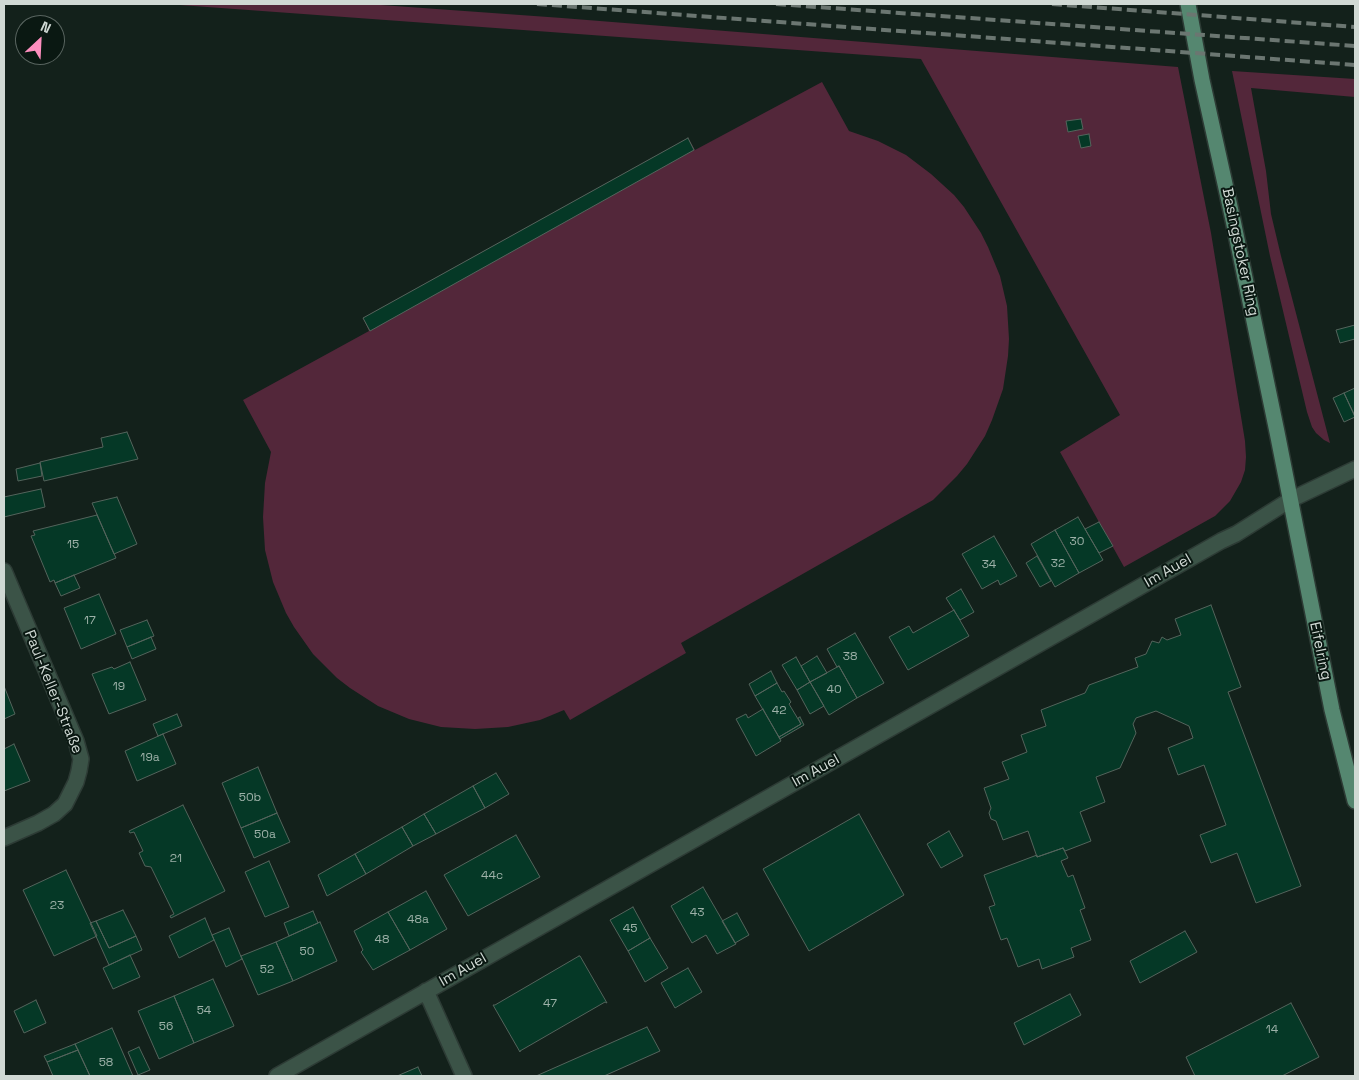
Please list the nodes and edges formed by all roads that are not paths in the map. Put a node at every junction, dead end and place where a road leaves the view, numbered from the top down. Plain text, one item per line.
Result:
1 (1188, 4) edge
2 (1355, 468) edge
3 (1290, 500) junction
4 (4, 571) edge
5 (1355, 801) edge
6 (4, 838) edge
7 (426, 991) junction
8 (277, 1076) edge
9 (464, 1076) edge

1 - 3 main road, Basingstoker Ring
2 - 3 street, Im Auel
3 - 5 main road, Eifelring
3 - 7 street, Im Auel
4 - 6 street, Paul-Keller-Straße
7 - 8 street, Im Auel
7 - 9 street

